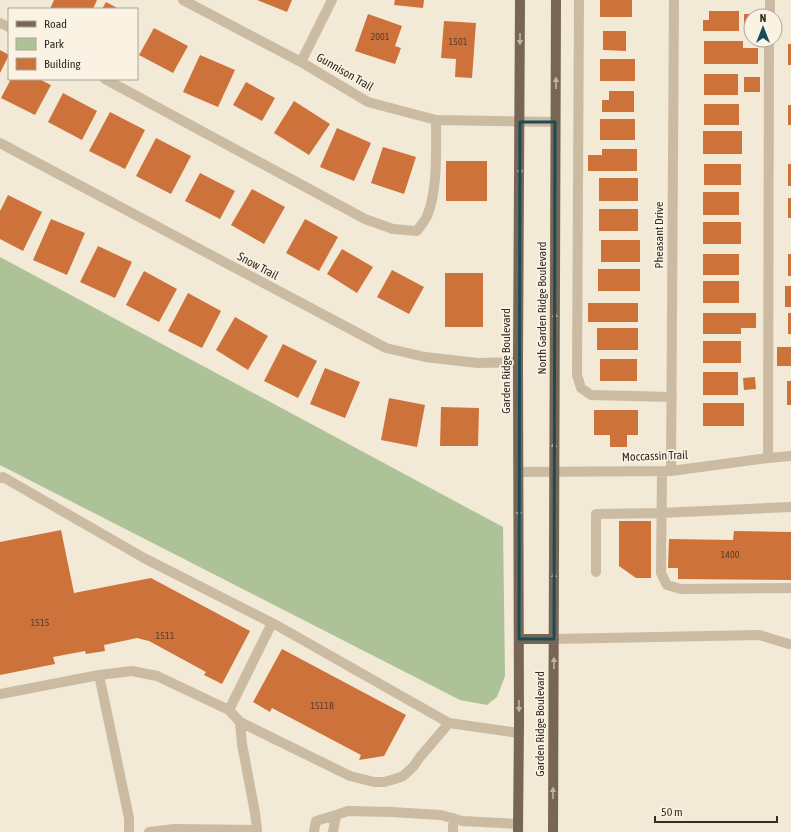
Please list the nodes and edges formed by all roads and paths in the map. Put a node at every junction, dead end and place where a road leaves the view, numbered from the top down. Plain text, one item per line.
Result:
1 (183, 0) edge
2 (332, 0) edge
3 (520, 0) edge
4 (556, 0) edge
5 (579, 0) edge
6 (674, 0) edge
7 (770, 48) edge
8 (301, 62) junction
9 (107, 80) edge
10 (436, 120) junction
11 (520, 122) junction
12 (556, 122) junction
13 (0, 142) edge
14 (518, 362) junction
15 (672, 397) junction
16 (791, 456) edge
17 (768, 458) junction
18 (554, 471) junction
19 (666, 471) junction
20 (519, 472) junction
21 (0, 478) edge
22 (791, 506) edge
23 (661, 513) junction
24 (596, 572) dead end
25 (791, 588) edge
26 (554, 617) joint
27 (272, 623) junction
28 (519, 638) junction
29 (554, 639) junction
30 (789, 644) dead end
31 (99, 675) junction
32 (0, 694) edge
33 (229, 710) junction
34 (240, 722) junction
35 (449, 723) junction
36 (519, 733) junction
37 (336, 815) junction
38 (453, 818) junction
39 (518, 828) edge
40 (129, 832) edge
41 (149, 832) edge
42 (314, 832) edge
43 (333, 832) edge
44 (453, 832) edge
45 (553, 832) edge

1 - 8 street, Gunnison Trail
2 - 8 street
3 -> 11 main road, Garden Ridge Boulevard
12 -> 4 main road, North Garden Ridge Boulevard
5 - 15 street
6 - 15 street, Pheasant Drive
7 - 17 street
8 - 10 street, Gunnison Trail
9 - 10 street
10 - 11 street, Gunnison Trail
11 - 12 street, Gunnison Trail
11 -> 14 main road, Garden Ridge Boulevard
18 -> 12 main road, North Garden Ridge Boulevard
13 - 14 street, Snow Trail
14 - 20 main road, Garden Ridge Boulevard
15 - 19 street, Pheasant Drive
16 - 17 street, Moccassin Trail
17 - 19 street, Moccassin Trail
18 - 19 street, Moccassin Trail
18 - 20 street, Moccassin Trail
26 -> 18 main road, North Garden Ridge Boulevard
19 - 23 street, Pheasant Drive
20 -> 28 main road, Garden Ridge Boulevard
21 - 27 street
22 - 23 street
23 - 24 street
23 - 25 street, Pheasant Drive
26 - 29 main road, Garden Ridge Boulevard
27 - 33 street
27 - 35 street
28 - 29 main road
28 -> 36 main road, Garden Ridge Boulevard
29 - 30 street
45 -> 29 main road, Garden Ridge Boulevard
31 - 32 street
31 - 33 street
31 - 40 street
33 - 34 street
34 - 35 street
34 - 41 street
35 - 36 street
36 - 39 main road
37 - 38 street
37 - 42 street
37 - 43 street
38 - 39 street
38 - 44 street

